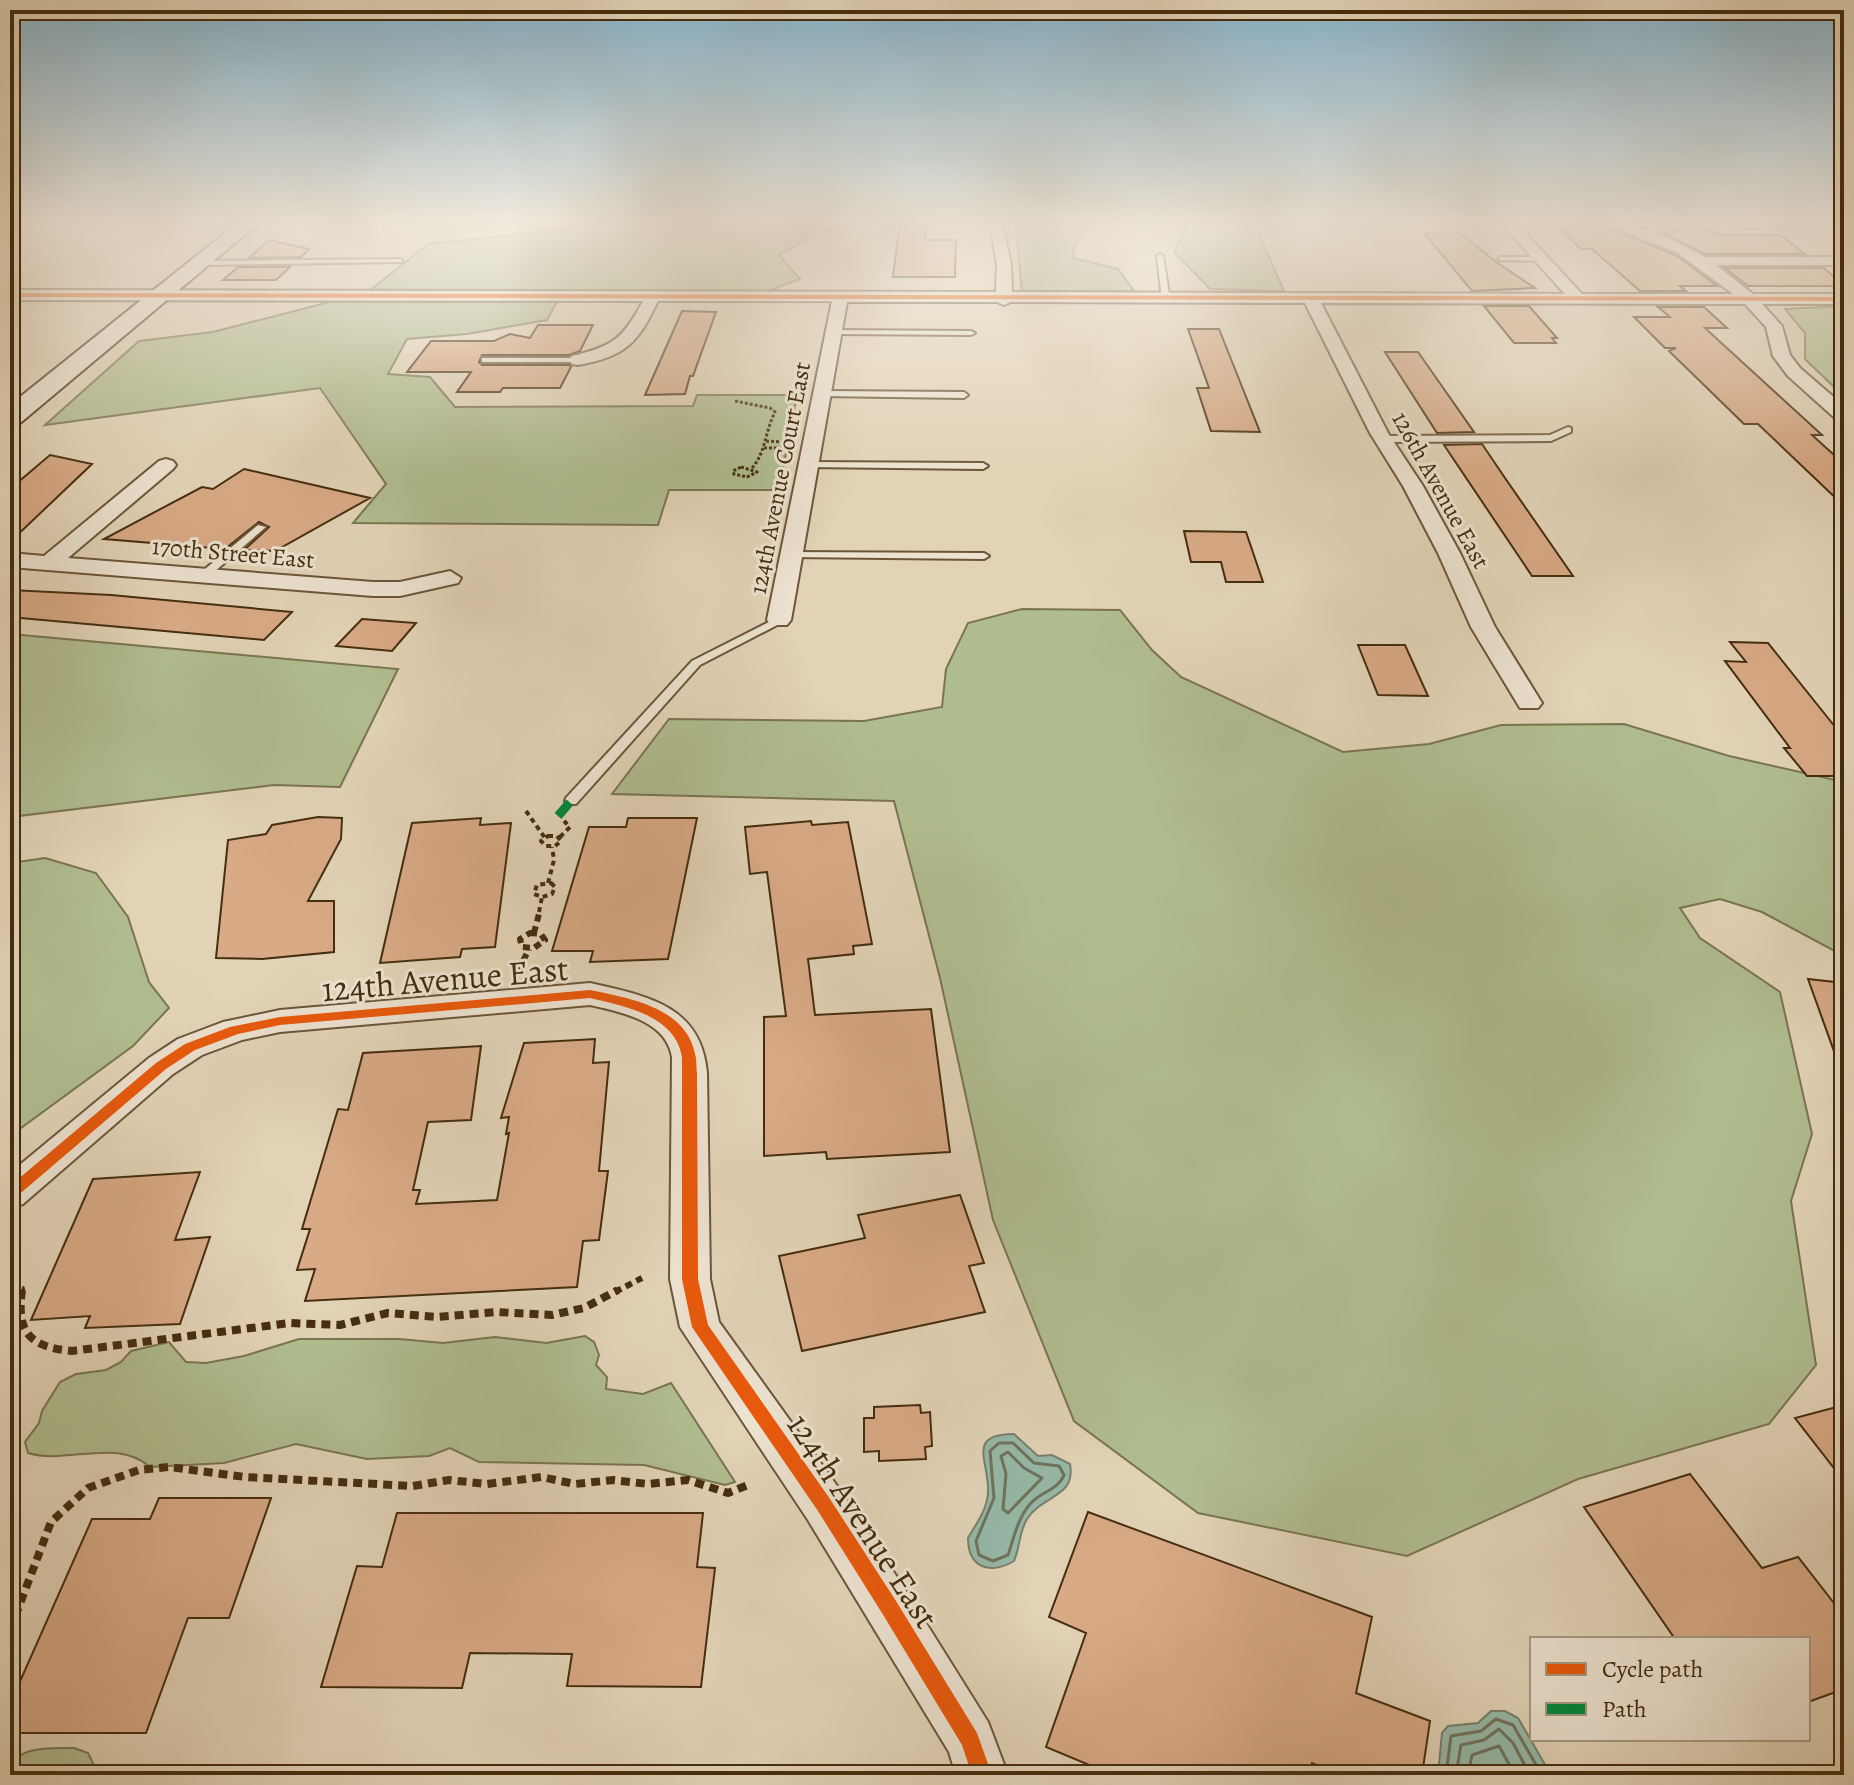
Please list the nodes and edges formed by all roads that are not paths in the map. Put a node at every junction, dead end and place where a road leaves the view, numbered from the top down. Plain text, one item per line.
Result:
1 (150, 304) edge
2 (649, 304) edge
3 (839, 304) edge
4 (1314, 304) edge
5 (1754, 304) edge
6 (834, 332) junction
7 (971, 333) dead end
8 (485, 360) dead end
9 (578, 360) joint
10 (822, 394) junction
11 (964, 395) dead end
12 (1844, 416) edge
13 (10, 418) edge
14 (1568, 430) dead end
15 (1383, 439) junction
16 (166, 465) dead end
17 (808, 465) junction
18 (983, 466) dead end
19 (261, 527) dead end
20 (791, 555) junction
21 (984, 556) dead end
22 (10, 560) edge
23 (49, 563) junction
24 (203, 576) junction
25 (450, 578) dead end
26 (779, 620) joint
27 (1529, 703) dead end
28 (571, 801) dead end
29 (10, 1194) edge
30 (982, 1775) edge

1 - 13 main road
2 - 9 street
3 - 6 street, 124th Avenue Court East
4 - 15 street, 126th Avenue East
5 - 12 street
6 - 7 lane
6 - 10 street, 124th Avenue Court East
8 - 9 lane
10 - 11 lane
10 - 17 street, 124th Avenue Court East
14 - 15 lane
15 - 27 street, 126th Avenue East
16 - 23 street
17 - 18 lane
17 - 20 street, 124th Avenue Court East
19 - 24 lane
20 - 21 lane
20 - 26 street, 124th Avenue Court East
22 - 23 street, 170th Street East
23 - 24 street, 170th Street East
24 - 25 street, 170th Street East
26 - 28 lane
29 - 30 street, 124th Avenue East

